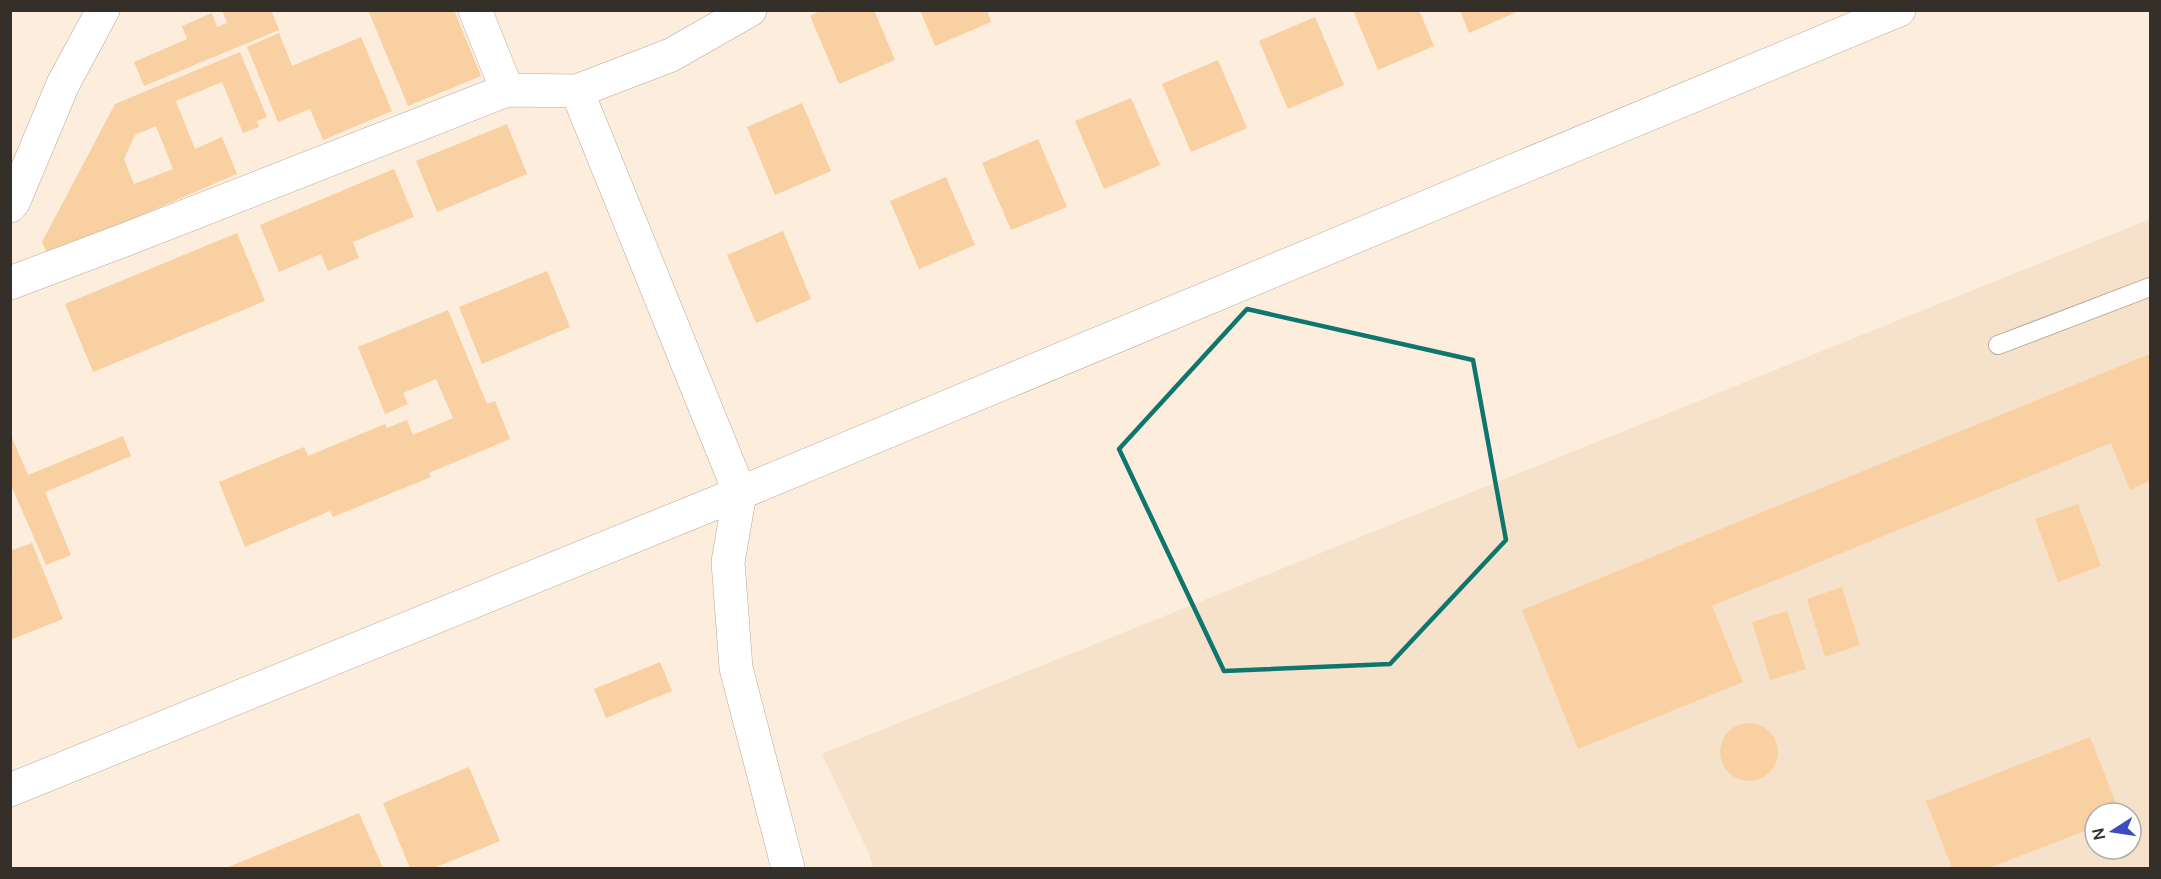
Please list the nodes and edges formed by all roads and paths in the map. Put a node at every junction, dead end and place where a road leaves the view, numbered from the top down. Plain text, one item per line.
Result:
1 (103, 10) edge
2 (474, 10) edge
3 (750, 10) edge
4 (1899, 10) edge
5 (507, 90) junction
6 (577, 90) junction
7 (10, 206) edge
8 (10, 283) edge
9 (2151, 287) edge
10 (1998, 345) dead end
11 (740, 493) junction
12 (10, 790) edge
13 (788, 868) edge

1 - 7 street
2 - 5 street
3 - 6 street
4 - 11 street
5 - 6 street
5 - 8 street
6 - 11 street
9 - 10 lane
11 - 12 street
11 - 13 street

